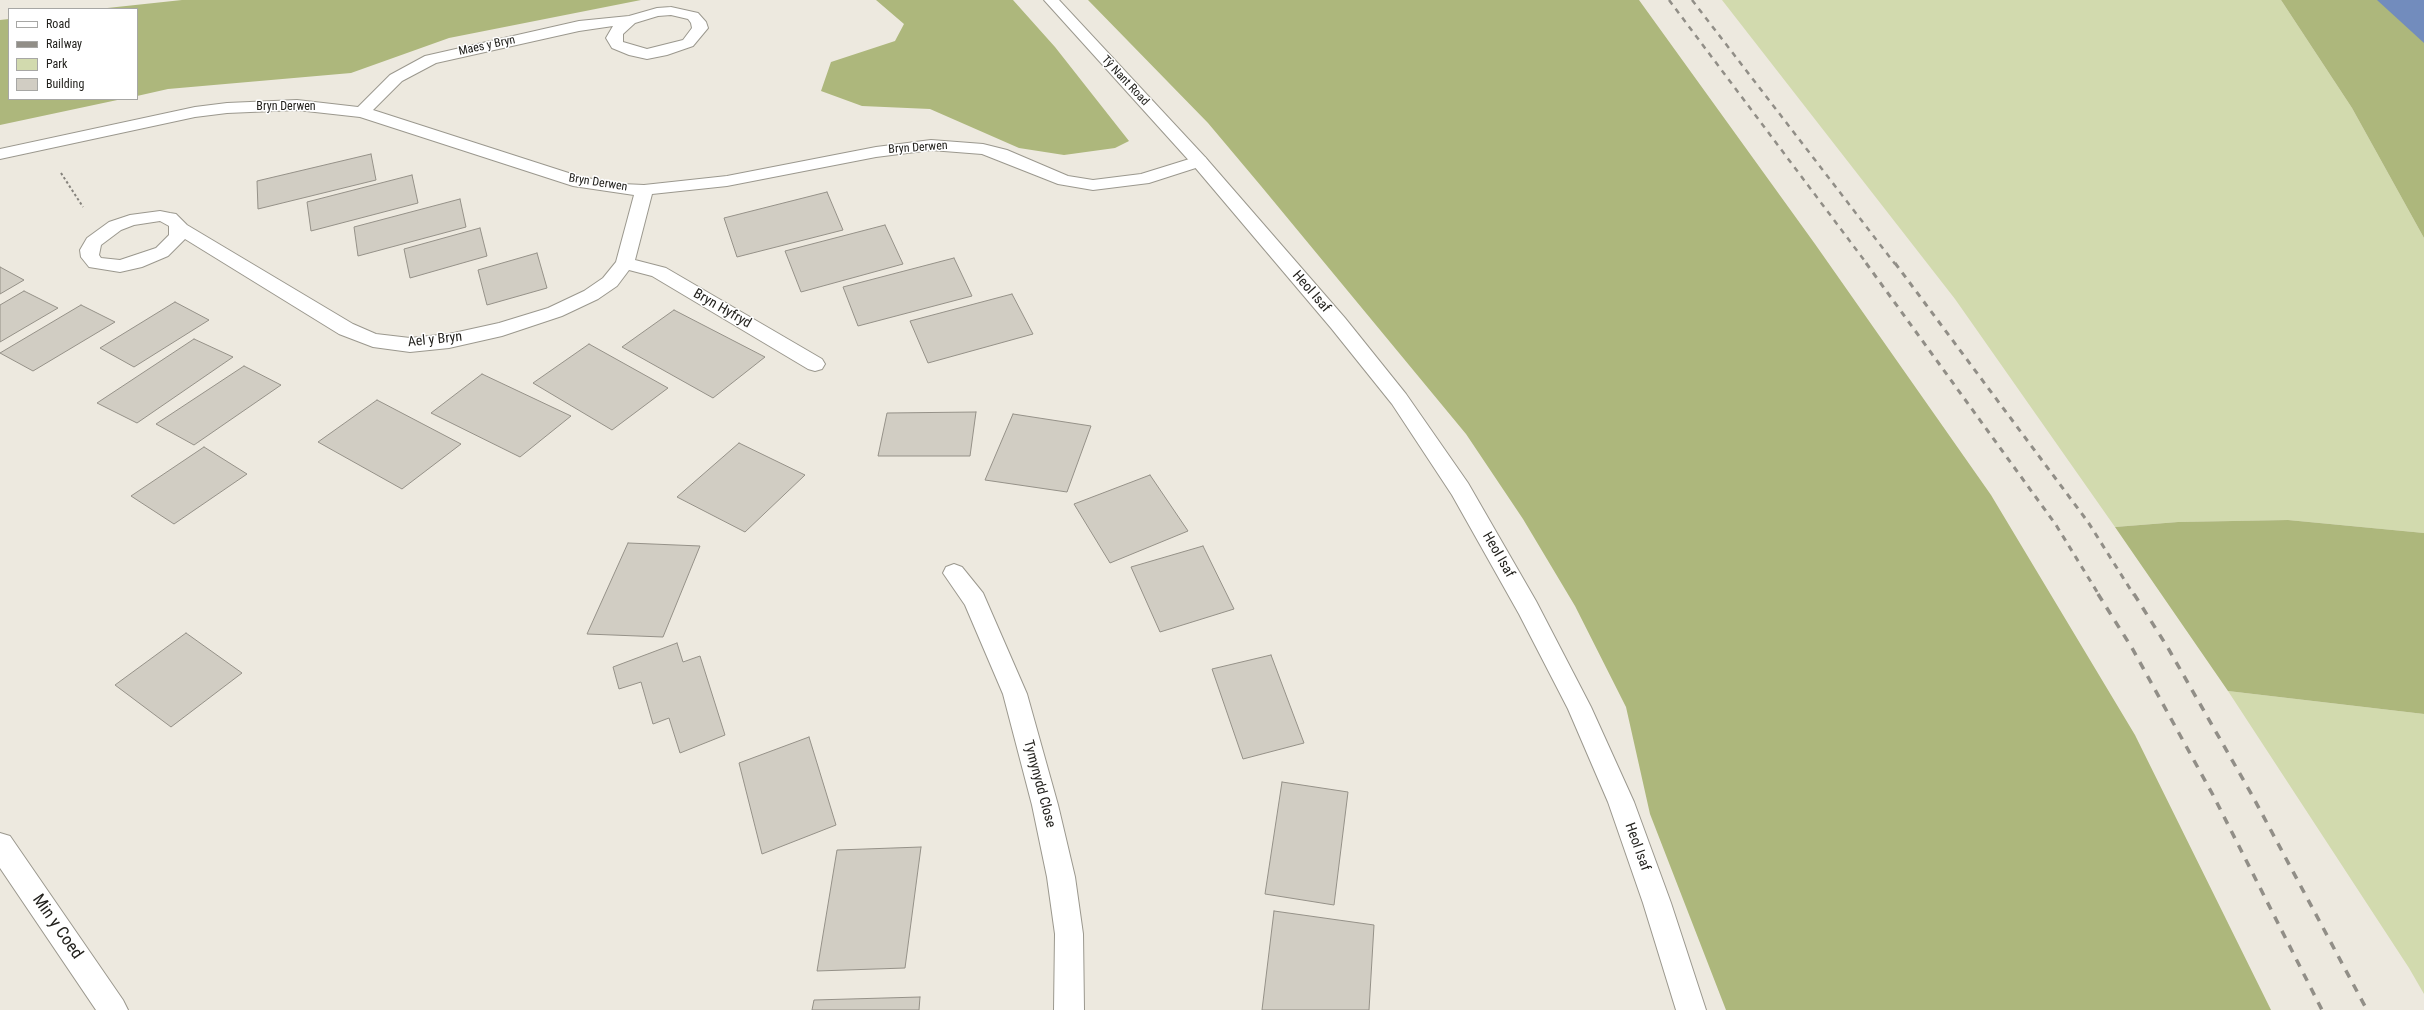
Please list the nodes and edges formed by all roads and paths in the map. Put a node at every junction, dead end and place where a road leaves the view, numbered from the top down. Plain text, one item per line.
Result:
1 (1051, 0) edge
2 (630, 20) junction
3 (362, 112) junction
4 (42, 145) junction
5 (0, 154) edge
6 (1199, 162) junction
7 (644, 190) junction
8 (180, 228) junction
9 (101, 234) junction
10 (625, 263) junction
11 (816, 364) dead end
12 (954, 573) dead end
13 (0, 845) edge
14 (113, 1010) edge
15 (1069, 1010) edge
16 (1691, 1010) edge

1 - 6 street, Tŷ Nant Road
2 - 2 street, Maes y Bryn
2 - 3 street, Maes y Bryn
3 - 4 street, Bryn Derwen
3 - 7 street, Bryn Derwen
4 - 5 street, Bryn Derwen
4 - 9 path
6 - 7 street, Bryn Derwen
6 - 16 street, Heol Isaf
7 - 10 street, Ael y Bryn
8 - 9 street, Ael y Bryn
8 - 9 street, Ael y Bryn
8 - 10 street, Ael y Bryn
10 - 11 street, Bryn Hyfryd
12 - 15 street, Tymynydd Close
13 - 14 street, Min y Coed

